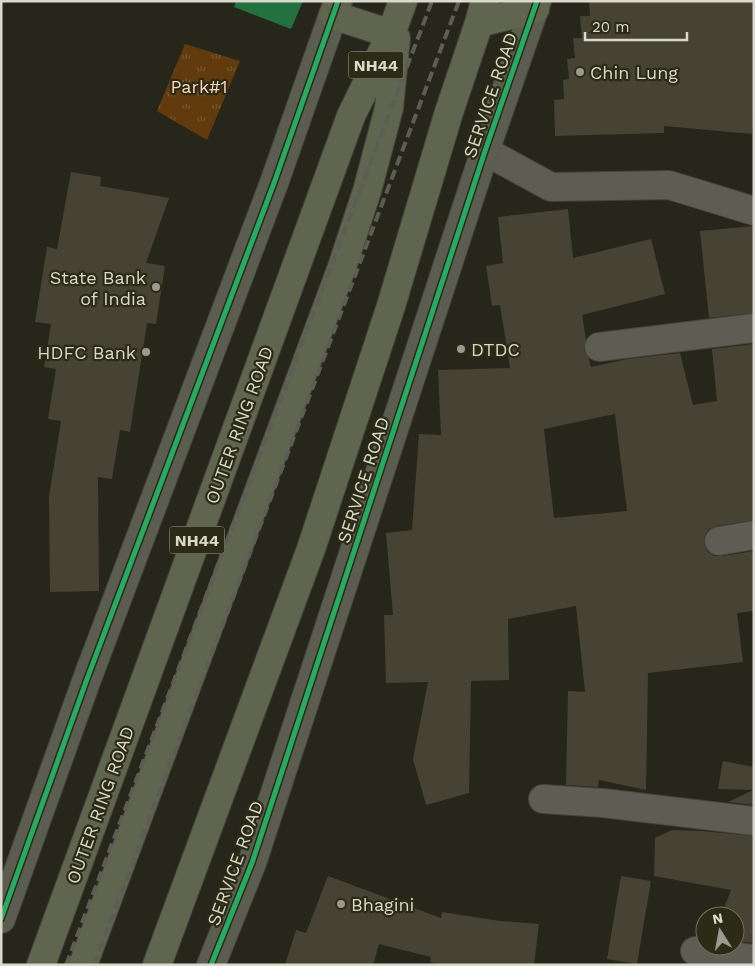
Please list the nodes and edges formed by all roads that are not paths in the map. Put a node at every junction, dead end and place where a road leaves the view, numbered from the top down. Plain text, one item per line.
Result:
1 (536, 5) edge
2 (336, 8) edge
3 (482, 12) edge
4 (398, 16) edge
5 (485, 151) junction
6 (754, 211) edge
7 (754, 328) edge
8 (599, 347) dead end
9 (754, 535) edge
10 (719, 541) dead end
11 (543, 799) dead end
12 (754, 821) edge
13 (1, 919) edge
14 (734, 956) edge
15 (754, 959) edge
16 (41, 965) edge
17 (83, 965) edge
18 (157, 965) edge
19 (211, 965) edge

1 - 3 highway
1 - 5 street, SERVICE ROAD
2 - 4 highway
2 - 13 street
3 - 18 highway
4 - 16 highway, OUTER RING ROAD / NH44
4 - 17 highway
5 - 6 street
5 - 19 street, SERVICE ROAD
7 - 8 street
9 - 10 street
11 - 12 street
14 - 15 street

